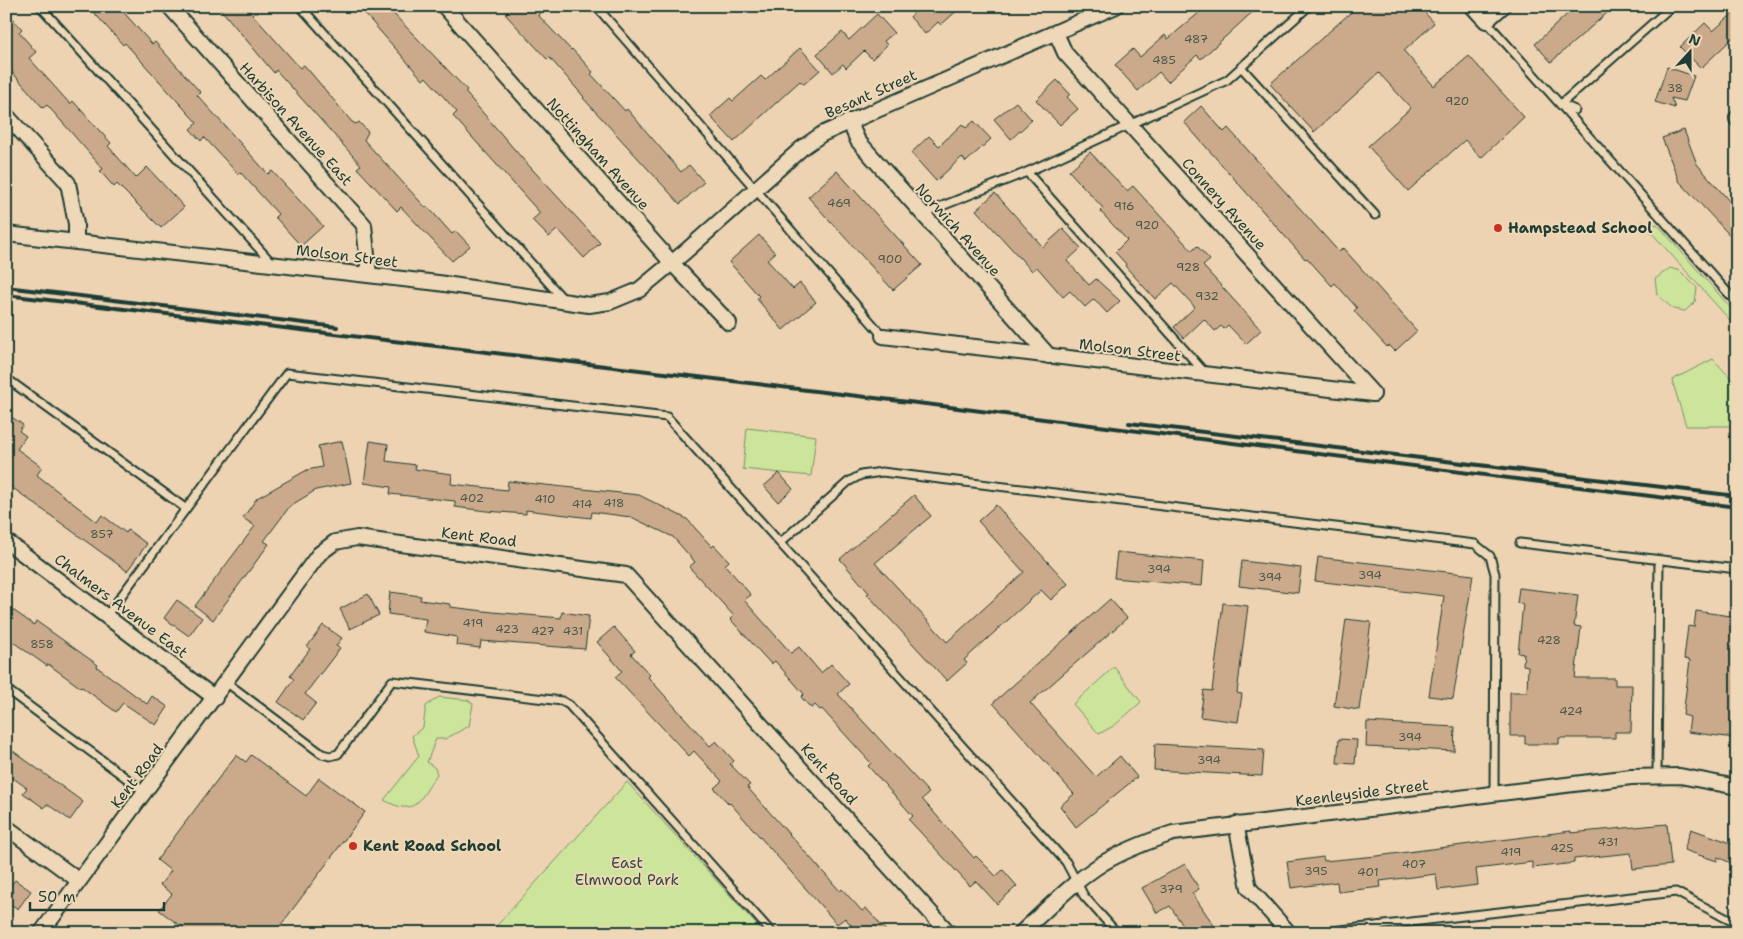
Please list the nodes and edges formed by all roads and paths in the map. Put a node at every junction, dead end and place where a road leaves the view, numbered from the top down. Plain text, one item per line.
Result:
1 (40, 6) edge
2 (169, 6) edge
3 (300, 6) edge
4 (444, 6) edge
5 (596, 6) edge
6 (1116, 6) edge
7 (1309, 6) edge
8 (1472, 6) edge
9 (1503, 6) edge
10 (1672, 6) edge
11 (1486, 21) junction
12 (1056, 33) junction
13 (1241, 67) junction
14 (1561, 104) junction
15 (1575, 110) dead end
16 (6, 115) edge
17 (849, 121) junction
18 (1129, 123) junction
19 (1027, 172) junction
20 (755, 188) junction
21 (922, 214) junction
22 (1375, 215) dead end
23 (6, 234) edge
24 (76, 242) junction
25 (271, 263) junction
26 (672, 263) junction
27 (369, 275) junction
28 (565, 302) junction
29 (1737, 303) edge
30 (729, 322) dead end
31 (883, 336) joint
32 (1049, 356) junction
33 (1207, 375) junction
34 (6, 378) edge
35 (1373, 394) joint
36 (185, 508) junction
37 (6, 541) edge
38 (781, 542) junction
39 (1520, 543) dead end
40 (1658, 560) junction
41 (1737, 570) edge
42 (107, 615) junction
43 (226, 682) junction
44 (6, 689) edge
45 (215, 698) junction
46 (1657, 775) junction
47 (1737, 787) edge
48 (145, 792) junction
49 (1494, 794) junction
50 (1236, 824) junction
51 (6, 826) edge
52 (78, 880) junction
53 (1078, 882) junction
54 (1737, 924) edge
55 (41, 933) edge
56 (772, 933) edge
57 (949, 933) edge
58 (1022, 933) edge
59 (1117, 933) edge
60 (1289, 933) edge
61 (1314, 933) edge

1 - 25 lane
2 - 27 street, Harbison Avenue East
3 - 28 lane
4 - 26 street, Nottingham Avenue
5 - 20 lane
6 - 12 street, Besant Street
7 - 13 lane
8 - 11 street
9 - 11 street
10 - 14 lane
11 - 14 lane
12 - 17 street, Besant Street
12 - 18 street, Connery Avenue
13 - 18 lane
13 - 22 lane
14 - 15 lane
14 - 29 lane
16 - 24 street
17 - 20 street, Besant Street
17 - 21 street, Norwich Avenue
18 - 19 lane
18 - 35 street, Connery Avenue
19 - 21 lane
19 - 33 lane
20 - 26 street, Besant Street
20 - 31 lane
21 - 32 street, Norwich Avenue
23 - 24 street, Molson Street
24 - 25 street, Molson Street
25 - 27 street, Molson Street
26 - 28 street, Molson Street
26 - 30 street, Nottingham Avenue
27 - 28 street, Molson Street
31 - 32 street, Molson Street
32 - 33 street, Molson Street
33 - 35 street, Molson Street
34 - 36 lane
36 - 38 lane
36 - 42 lane
37 - 42 street, Chalmers Avenue East
38 - 49 lane
38 - 53 lane
39 - 40 lane
40 - 41 lane
40 - 46 lane
42 - 45 street, Chalmers Avenue East
43 - 45 street, Kent Road
43 - 56 lane
43 - 57 street, Kent Road
44 - 48 lane
45 - 48 street, Kent Road
46 - 47 street, Keenleyside Street
46 - 49 street, Keenleyside Street
48 - 52 street, Kent Road
49 - 50 street, Keenleyside Street
50 - 53 street, Keenleyside Street
50 - 60 street
51 - 52 street
52 - 55 street, Kent Road
53 - 58 street, Keenleyside Street
53 - 59 lane
54 - 61 lane

